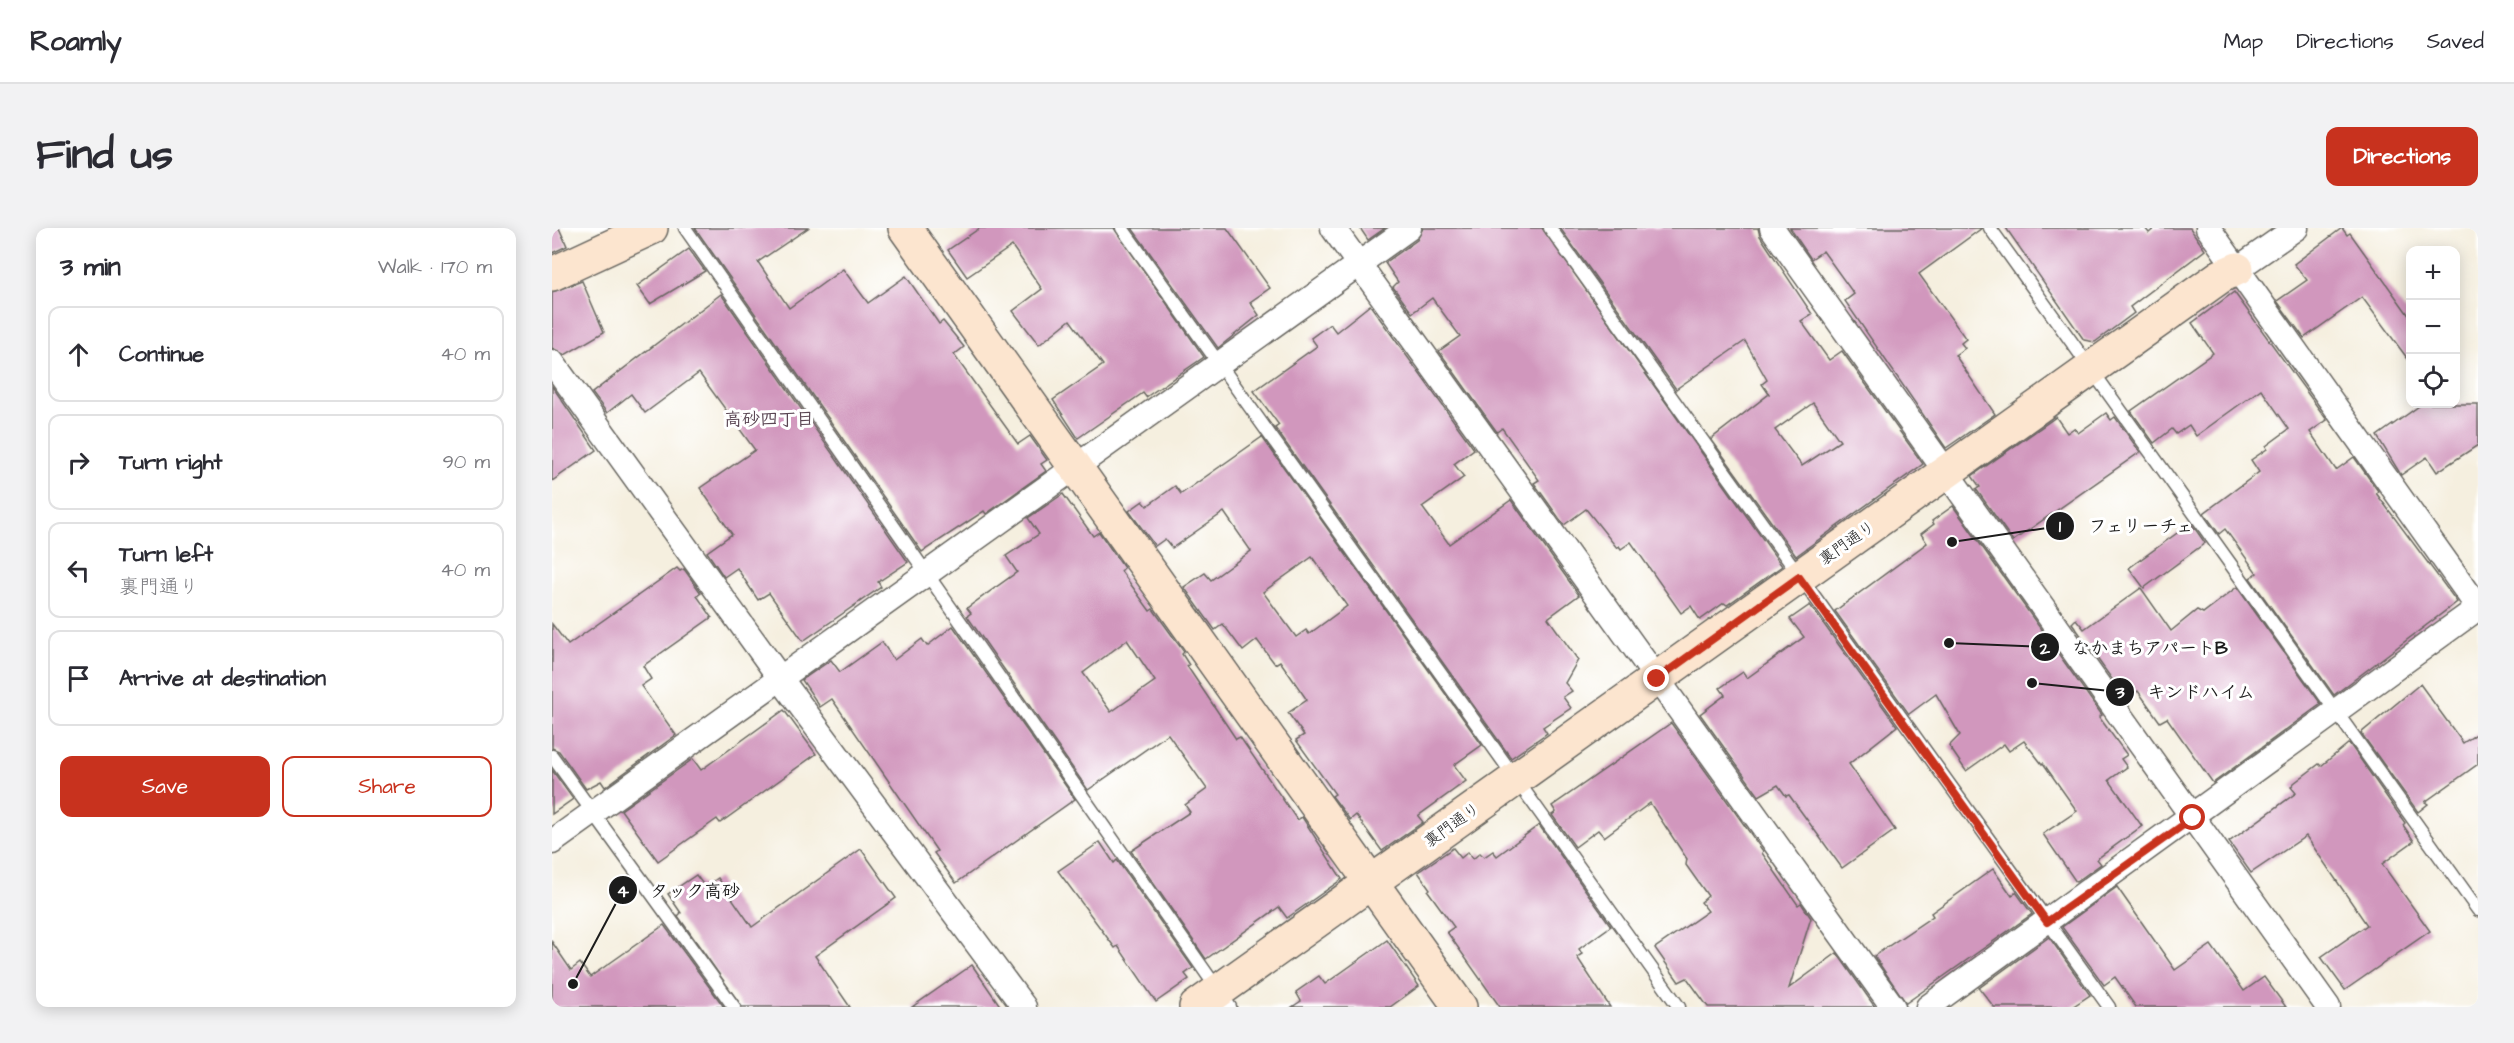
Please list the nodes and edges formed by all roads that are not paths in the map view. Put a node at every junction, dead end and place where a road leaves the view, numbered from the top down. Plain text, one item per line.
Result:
1 (651, 228) edge
2 (685, 228) edge
3 (905, 228) edge
4 (1122, 228) edge
5 (1333, 228) edge
6 (1409, 228) edge
7 (1550, 228) edge
8 (1772, 228) edge
9 (1990, 228) edge
10 (2208, 228) edge
11 (2296, 228) edge
12 (1359, 264) junction
13 (2237, 269) junction
14 (552, 274) edge
15 (552, 362) edge
16 (1219, 364) junction
17 (2091, 370) junction
18 (1075, 467) junction
19 (1946, 472) junction
20 (927, 573) junction
21 (1799, 577) junction
22 (2478, 608) edge
23 (780, 678) junction
24 (1657, 679) junction
25 (2338, 712) junction
26 (552, 756) edge
27 (1516, 779) junction
28 (593, 812) junction
29 (2193, 818) junction
30 (552, 842) edge
31 (1372, 883) junction
32 (2478, 910) edge
33 (2047, 922) junction
34 (1215, 1002) edge
35 (734, 1007) edge
36 (1024, 1007) edge
37 (1460, 1007) edge
38 (1678, 1007) edge
39 (1893, 1007) edge
40 (1928, 1007) edge
41 (2109, 1007) edge
42 (2328, 1007) edge

1 - 14 street
2 - 20 lane
3 - 18 street
4 - 16 lane
5 - 12 street
6 - 12 street
7 - 21 lane
8 - 19 street
9 - 17 lane
10 - 13 street
11 - 13 street, 裏門通り
12 - 16 street
12 - 24 street
13 - 17 street, 裏門通り
13 - 22 street
15 - 23 street
16 - 18 street
16 - 27 lane
17 - 19 street, 裏門通り
17 - 25 lane
18 - 20 street
18 - 31 street
19 - 21 street, 裏門通り
19 - 29 street
20 - 23 street
20 - 34 lane
21 - 24 street, 裏門通り
21 - 33 lane
22 - 25 street
23 - 28 street
23 - 36 street
24 - 27 street, 裏門通り
24 - 39 street
25 - 29 street
25 - 32 lane
26 - 28 lane
27 - 31 street, 裏門通り
27 - 38 lane
28 - 30 street
28 - 35 lane
29 - 33 street
29 - 42 street
31 - 34 street, 裏門通り
31 - 37 street
33 - 40 street
33 - 41 lane

